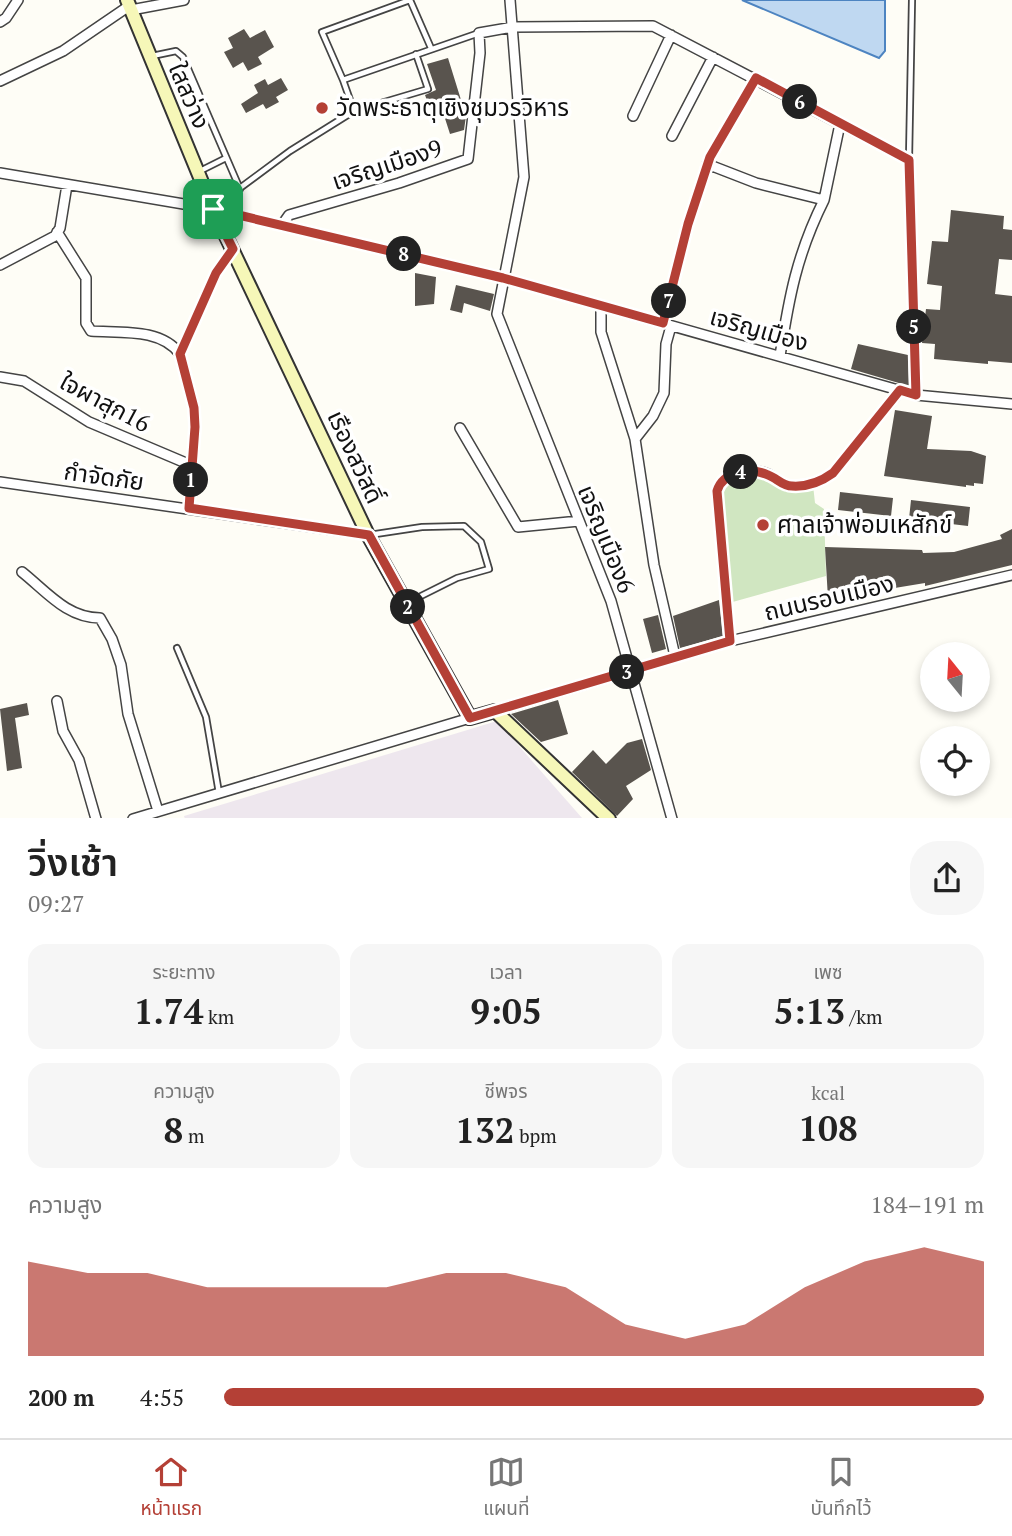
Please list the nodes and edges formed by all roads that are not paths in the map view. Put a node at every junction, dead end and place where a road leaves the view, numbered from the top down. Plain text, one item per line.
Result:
1 (18, 0) edge
2 (184, 0) edge
3 (510, 0) edge
4 (912, 0) edge
5 (129, 5) edge
6 (0, 22) edge
7 (513, 27) junction
8 (479, 33) junction
9 (671, 35) junction
10 (431, 48) junction
11 (416, 54) junction
12 (149, 57) junction
13 (713, 57) junction
14 (756, 78) junction
15 (342, 80) junction
16 (0, 81) edge
17 (354, 111) junction
18 (633, 116) dead end
19 (841, 124) junction
20 (672, 136) dead end
21 (226, 158) junction
22 (909, 160) junction
23 (707, 164) junction
24 (0, 173) edge
25 (198, 173) junction
26 (68, 185) junction
27 (240, 189) junction
28 (824, 200) junction
29 (213, 209) junction
30 (282, 225) junction
31 (57, 232) junction
32 (233, 249) junction
33 (0, 265) edge
34 (503, 278) junction
35 (601, 306) junction
36 (667, 324) junction
37 (180, 354) junction
38 (780, 356) junction
39 (0, 377) edge
40 (900, 390) junction
41 (916, 395) junction
42 (1012, 404) edge
43 (460, 428) dead end
44 (635, 439) junction
45 (192, 466) junction
46 (0, 482) edge
47 (189, 508) junction
48 (579, 521) junction
49 (369, 535) junction
50 (22, 572) dead end
51 (1012, 575) edge
52 (407, 604) junction
53 (730, 641) junction
54 (177, 648) dead end
55 (675, 656) junction
56 (631, 670) junction
57 (57, 701) dead end
58 (495, 711) junction
59 (470, 718) junction
60 (219, 793) junction
61 (158, 811) junction
62 (96, 818) edge
63 (134, 818) edge
64 (608, 818) edge
65 (672, 818) edge

1 - 6 street
2 - 5 street
3 - 7 street, เจริญเมือง6
4 - 22 lane
5 - 12 street, ใสสว่าง
5 - 16 street
7 - 8 street
7 - 9 street
7 - 34 street, เจริญเมือง6
8 - 10 lane
8 - 30 street, เจริญเมือง9
9 - 13 street
9 - 18 street
10 - 11 lane
10 - 15 lane
11 - 15 lane
11 - 17 lane
12 - 21 lane
12 - 25 street, ใสสว่าง
13 - 14 street
13 - 20 street
14 - 19 street
14 - 23 street
15 - 17 lane
17 - 27 lane
19 - 22 street
19 - 28 street
21 - 25 lane
21 - 27 lane
22 - 41 street
23 - 28 street
23 - 36 street
24 - 26 street, เจริญเมือง
25 - 29 street, ใสสว่าง
26 - 29 street, เจริญเมือง
26 - 31 street
27 - 29 lane
28 - 38 street
29 - 30 street, เจริญเมือง
29 - 32 street, เรืองสวัสดิ์
30 - 34 street, เจริญเมือง
31 - 33 street
31 - 37 street
32 - 37 street
32 - 49 street, เรืองสวัสดิ์
34 - 35 street, เจริญเมือง
34 - 48 street, เจริญเมือง6
35 - 36 street, เจริญเมือง
35 - 44 street, เจริญเมือง6
36 - 38 street, เจริญเมือง
36 - 44 street
37 - 45 street
38 - 40 street, เจริญเมือง
39 - 45 street, ใจผาสุก16
40 - 41 street, เจริญเมือง
40 - 53 street
41 - 42 street, เจริญเมือง
43 - 48 street
44 - 55 street, เจริญเมือง6
45 - 47 street
46 - 47 street, กำจัดภัย
47 - 49 street, กำจัดภัย
48 - 56 street, เจริญเมือง6
49 - 52 street, เรืองสวัสดิ์
49 - 52 lane
50 - 61 street
51 - 53 street, ถนนรอบเมือง
52 - 59 street, เรืองสวัสดิ์
53 - 55 street, ถนนรอบเมือง
54 - 60 lane
55 - 56 street, ถนนรอบเมือง
56 - 58 street, ถนนรอบเมือง
56 - 65 street, เจริญเมือง6
57 - 62 street
58 - 59 street
58 - 64 street
59 - 60 street
60 - 61 street
61 - 63 street

